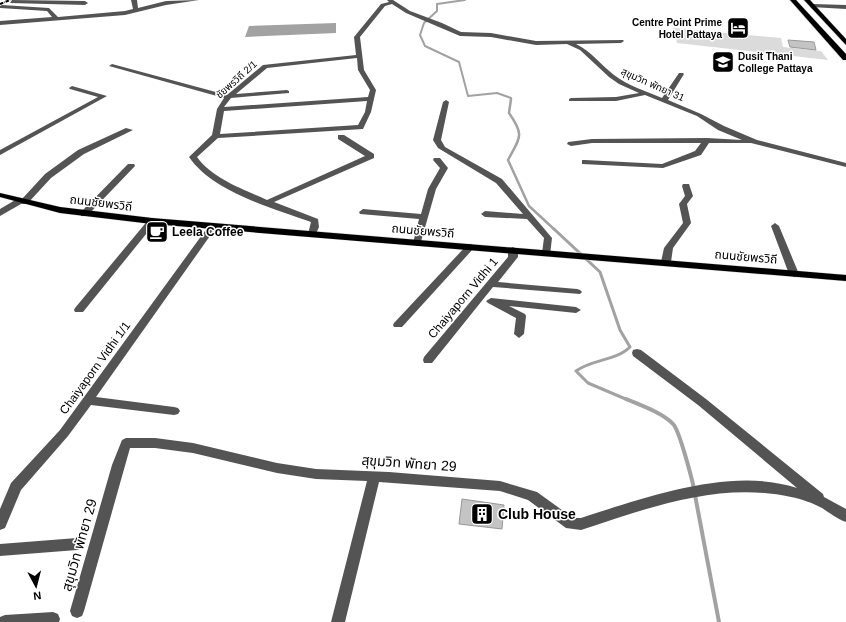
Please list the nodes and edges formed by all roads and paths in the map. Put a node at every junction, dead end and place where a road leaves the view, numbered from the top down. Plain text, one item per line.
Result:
1 (134, 0) edge
2 (196, 0) edge
3 (793, 0) edge
4 (807, 0) edge
5 (15, 1) edge
6 (86, 1) edge
7 (391, 1) edge
8 (813, 6) junction
9 (1, 7) edge
10 (846, 7) edge
11 (136, 11) junction
12 (80, 17) junction
13 (56, 18) junction
14 (0, 23) edge
15 (814, 24) junction
16 (831, 25) junction
17 (621, 41) dead end
18 (568, 42) junction
19 (846, 43) edge
20 (359, 56) junction
21 (846, 58) edge
22 (112, 66) dead end
23 (681, 74) dead end
24 (72, 88) dead end
25 (287, 92) dead end
26 (647, 93) junction
27 (229, 97) junction
28 (371, 99) junction
29 (571, 100) dead end
30 (664, 100) junction
31 (446, 102) dead end
32 (220, 109) junction
33 (129, 130) dead end
34 (216, 136) junction
35 (341, 137) dead end
36 (707, 140) junction
37 (754, 142) junction
38 (572, 144) dead end
39 (0, 154) edge
40 (437, 160) dead end
41 (585, 162) dead end
42 (846, 165) edge
43 (131, 166) dead end
44 (663, 166) junction
45 (644, 171) dead end
46 (686, 186) dead end
47 (0, 195) edge
48 (22, 201) junction
49 (268, 202) junction
50 (363, 212) dead end
51 (0, 213) edge
52 (84, 214) junction
53 (485, 214) dead end
54 (424, 217) junction
55 (531, 217) junction
56 (152, 221) junction
57 (213, 226) junction
58 (775, 226) dead end
59 (312, 234) junction
60 (417, 243) junction
61 (470, 248) junction
62 (513, 250) junction
63 (547, 253) junction
64 (666, 262) junction
65 (794, 274) junction
66 (846, 278) edge
67 (491, 284) junction
68 (577, 292) dead end
69 (481, 297) junction
70 (491, 301) junction
71 (79, 310) dead end
72 (576, 310) dead end
73 (398, 325) dead end
74 (519, 334) dead end
75 (637, 353) dead end
76 (428, 360) dead end
77 (88, 400) junction
78 (174, 411) dead end
79 (374, 477) junction
80 (822, 502) junction
81 (846, 516) edge
82 (0, 524) edge
83 (77, 544) dead end
84 (0, 550) edge
85 (77, 611) dead end
86 (53, 619) dead end
87 (5, 622) edge
88 (338, 622) edge

1 - 11 street
2 - 11 street
3 - 15 highway
4 - 8 highway
5 - 6 street
5 - 9 street
6 - 12 street
7 - 18 street
7 - 20 street
8 - 10 street
8 - 16 highway
9 - 13 street
11 - 12 street
12 - 13 street
13 - 14 street
15 - 16 highway
15 - 21 highway
16 - 19 highway
17 - 18 street
18 - 26 street, สุขุมวิท พัทยา 31
20 - 27 street, ชัยพรวิถี 2/1
20 - 28 street
22 - 27 street
23 - 30 street
24 - 39 street
25 - 27 street
26 - 29 street
26 - 30 street, สุขุมวิท พัทยา 31
27 - 32 street, ชัยพรวิถี 2/1
28 - 32 street
28 - 34 street
30 - 37 street, สุขุมวิท พัทยา 31
31 - 55 street
32 - 34 street, ชัยพรวิถี 2/1
33 - 48 street
34 - 49 street
35 - 49 street
36 - 37 street
36 - 38 street
36 - 44 street
37 - 42 street, สุขุมวิท พัทยา 31
40 - 54 street
41 - 44 street
43 - 52 street
44 - 45 street
46 - 64 street
47 - 48 main road, ถนนชัยพรวิถี
48 - 51 street
48 - 52 main road, ถนนชัยพรวิถี
49 - 59 street
50 - 54 street
52 - 56 main road, ถนนชัยพรวิถี
53 - 55 street
54 - 60 street
55 - 63 street
56 - 57 main road, ถนนชัยพรวิถี
56 - 71 street
57 - 59 main road, ถนนชัยพรวิถี
57 - 77 street, Chaiyaporn Vidhi 1/1
58 - 65 street
59 - 60 main road, ถนนชัยพรวิถี
60 - 61 main road, ถนนชัยพรวิถี
61 - 62 main road, ถนนชัยพรวิถี
61 - 73 street
62 - 63 main road, ถนนชัยพรวิถี
62 - 67 street, Chaiyaporn Vidhi 1
63 - 64 main road, ถนนชัยพรวิถี
64 - 65 main road, ถนนชัยพรวิถี
65 - 66 main road, ถนนชัยพรวิถี
67 - 68 street
67 - 69 street, Chaiyaporn Vidhi 1
69 - 70 street
69 - 76 street, Chaiyaporn Vidhi 1
70 - 72 street
70 - 74 street
75 - 80 street
77 - 78 street
77 - 82 street, Chaiyaporn Vidhi 1/1
79 - 80 street, สุขุมวิท พัทยา 29
79 - 85 street, สุขุมวิท พัทยา 29
79 - 88 street
80 - 81 street, สุขุมวิท พัทยา 29
83 - 84 street
86 - 87 street

